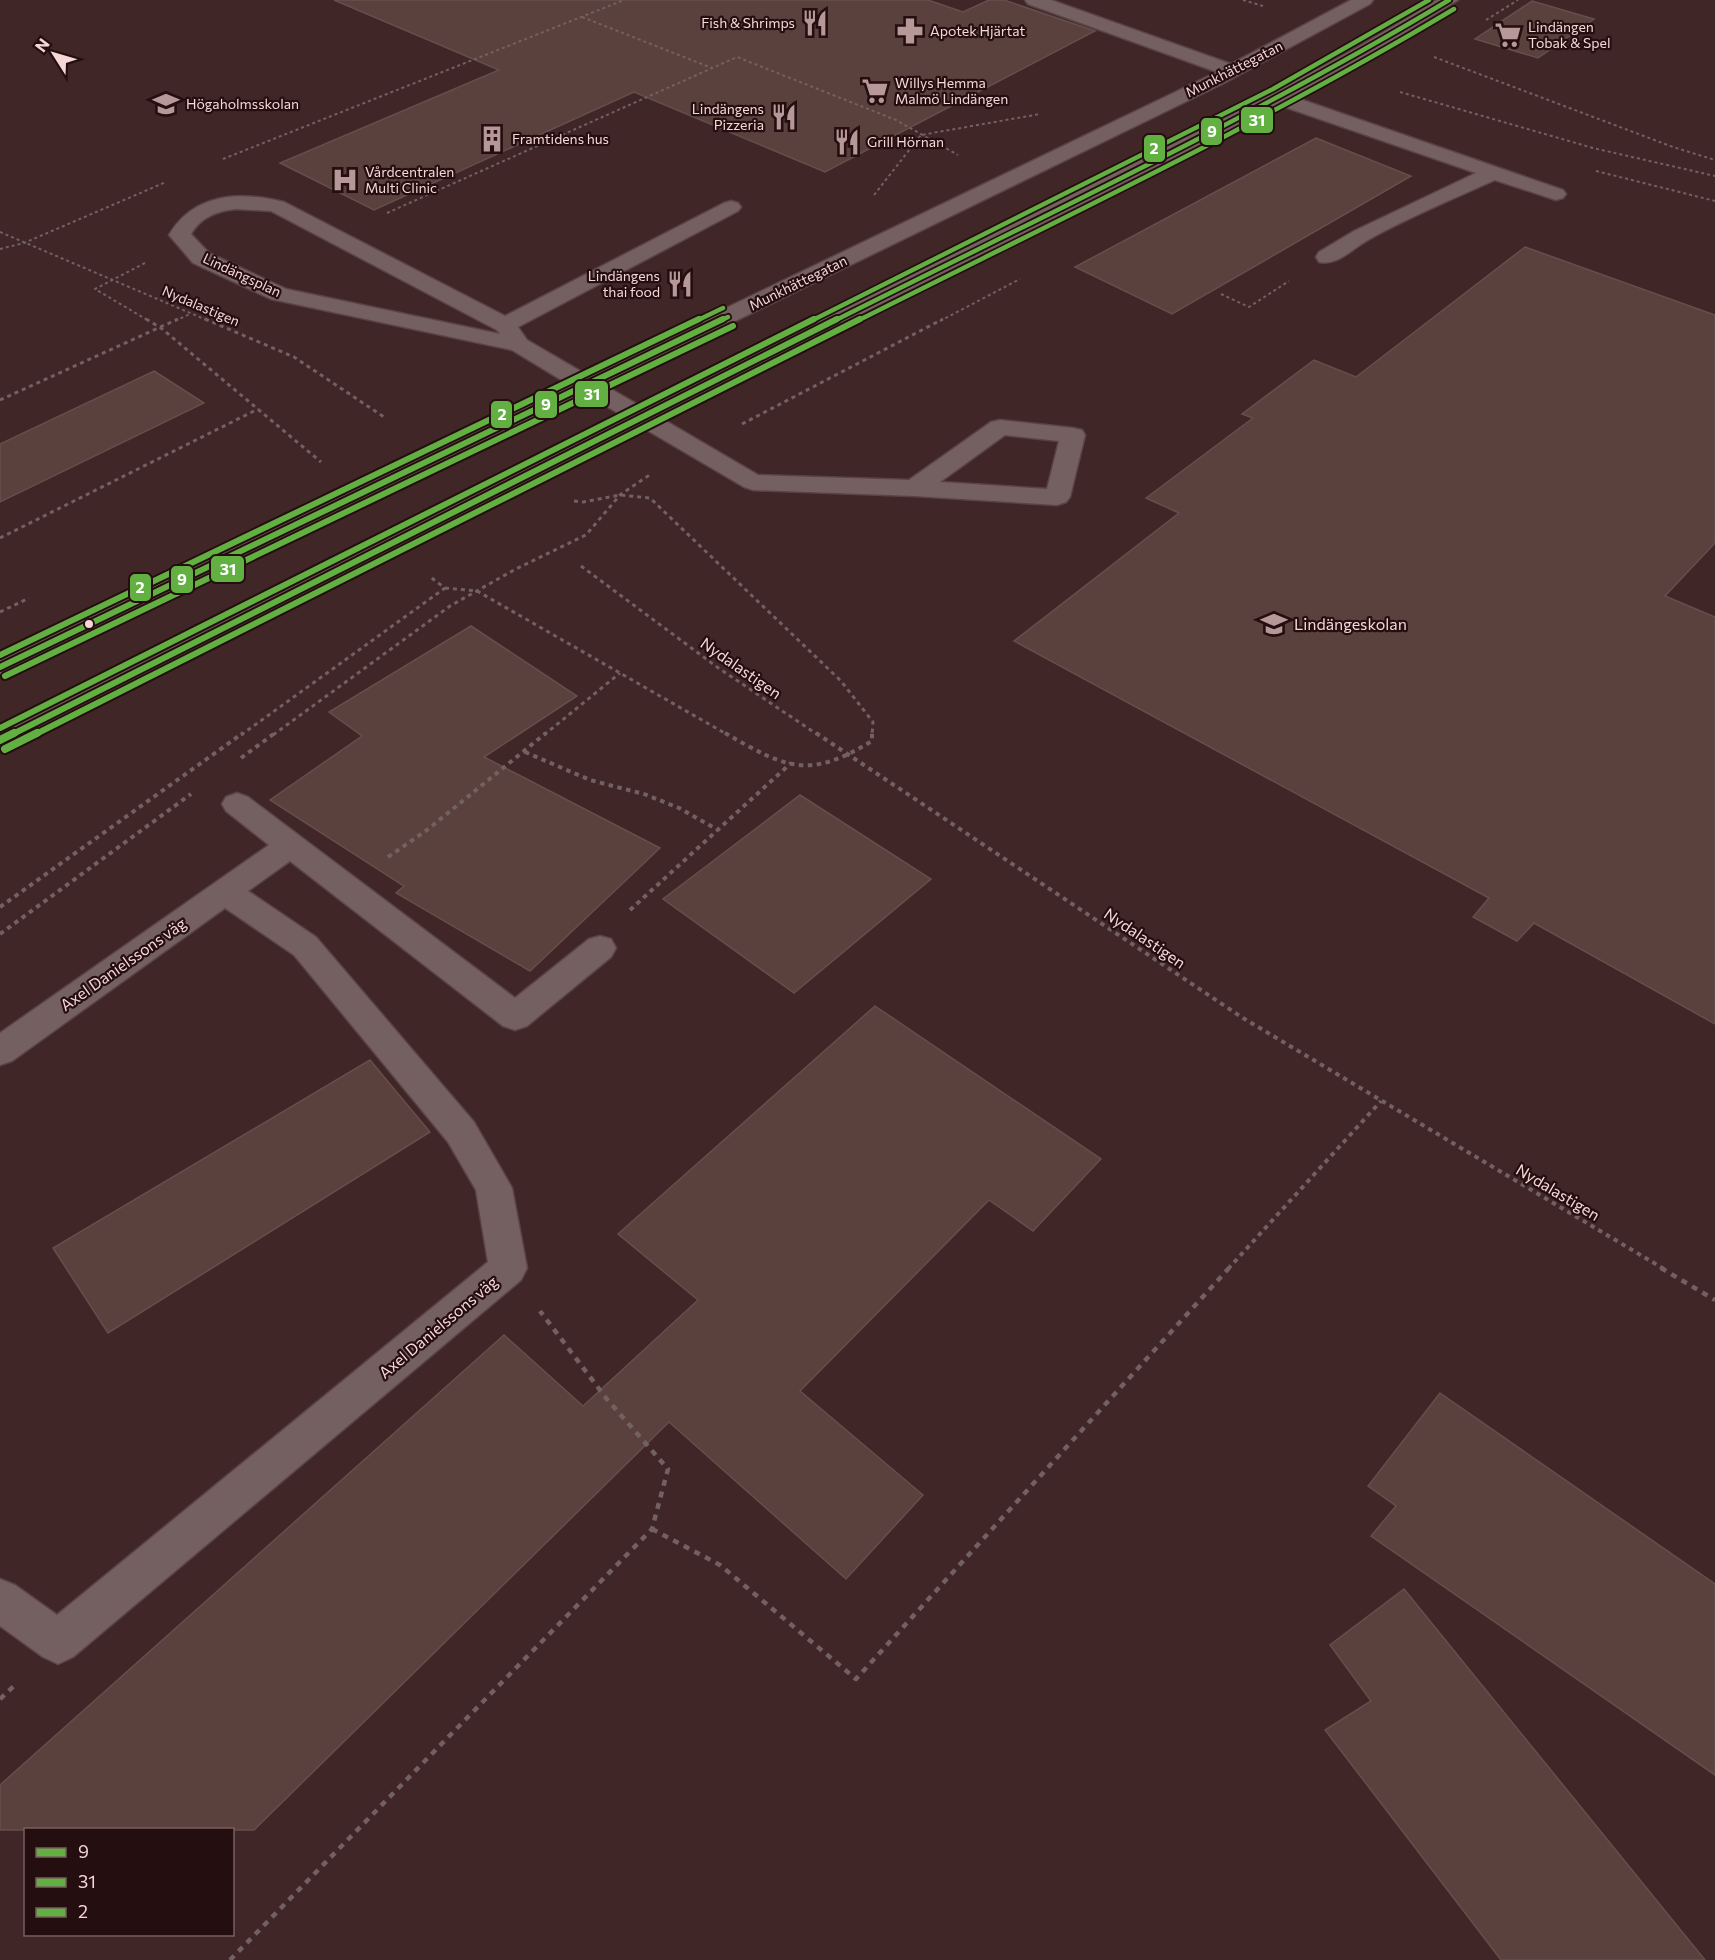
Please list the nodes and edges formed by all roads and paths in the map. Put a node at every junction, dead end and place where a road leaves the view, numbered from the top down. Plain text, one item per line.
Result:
1 (624, 0) edge
2 (1034, 0) edge
3 (1364, 0) edge
4 (1449, 0) edge
5 (1518, 0) edge
6 (581, 17) junction
7 (1485, 21) dead end
8 (1428, 55) dead end
9 (712, 68) junction
10 (1233, 70) junction
11 (1395, 90) dead end
12 (1278, 98) junction
13 (1049, 112) dead end
14 (921, 135) junction
15 (222, 159) dead end
16 (1715, 160) edge
17 (1495, 172) junction
18 (1715, 176) edge
19 (1010, 180) junction
20 (167, 181) dead end
21 (1556, 194) dead end
22 (868, 202) dead end
23 (731, 207) dead end
24 (382, 215) dead end
25 (0, 232) edge
26 (24, 243) junction
27 (0, 249) edge
28 (1327, 257) joint
29 (1023, 278) dead end
30 (112, 280) junction
31 (1221, 294) dead end
32 (191, 313) junction
33 (505, 325) junction
34 (161, 328) junction
35 (519, 345) junction
36 (585, 384) junction
37 (0, 400) edge
38 (258, 409) junction
39 (384, 417) dead end
40 (642, 418) junction
41 (694, 449) junction
42 (323, 464) dead end
43 (915, 488) junction
44 (620, 495) junction
45 (564, 500) dead end
46 (0, 538) edge
47 (581, 566) dead end
48 (428, 575) dead end
49 (445, 588) junction
50 (477, 591) junction
51 (0, 667) edge
52 (620, 673) junction
53 (0, 740) edge
54 (525, 752) junction
55 (849, 755) junction
56 (240, 759) dead end
57 (792, 763) junction
58 (194, 792) dead end
59 (237, 804) dead end
60 (718, 830) junction
61 (292, 844) junction
62 (346, 885) junction
63 (225, 892) junction
64 (0, 907) edge
65 (0, 934) edge
66 (600, 948) joint
67 (0, 1051) edge
68 (1381, 1101) junction
69 (508, 1268) junction
70 (1715, 1300) edge
71 (652, 1529) junction
72 (0, 1600) edge
73 (230, 1960) edge

1 - 6 path
2 - 10 street
3 - 10 street, Munkhättegatan
4 - 12 street
5 - 7 path
6 - 9 path
6 - 15 path
8 - 16 path
9 - 14 path
9 - 24 path
10 - 19 street, Munkhättegatan
11 - 18 path
12 - 17 street
12 - 40 street
13 - 14 path
14 - 19 path
14 - 22 path
17 - 21 street
17 - 28 street
19 - 36 street, Munkhättegatan
20 - 26 path
23 - 33 street
25 - 26 path, Nydalastigen
26 - 27 path
26 - 30 path, Nydalastigen
28 - 31 path
29 - 41 path
30 - 32 path, Nydalastigen
30 - 34 path
32 - 34 path
32 - 39 path, Nydalastigen
33 - 35 street, Lindängsplan
33 - 35 street, Lindängsplan
34 - 37 path
34 - 38 path
35 - 36 street, Lindängsplan
36 - 40 street, Lindängsplan
36 - 51 street, Munkhättegatan
38 - 42 path
38 - 46 path
40 - 41 street, Lindängsplan
40 - 53 street
41 - 43 street, Lindängsplan
41 - 44 path
43 - 43 street, Lindängsplan
44 - 45 path
44 - 50 path
44 - 55 path
47 - 55 path, Nydalastigen
48 - 49 path
49 - 50 path
49 - 64 path
50 - 52 path
50 - 56 path
52 - 54 path
52 - 57 path
54 - 60 path
54 - 62 path
55 - 57 path
55 - 68 path, Nydalastigen
57 - 60 path
58 - 65 path
59 - 61 street
60 - 66 path
61 - 62 street
61 - 63 street
62 - 66 street
63 - 67 street, Axel Danielssons väg
63 - 69 street, Axel Danielssons väg
68 - 70 path, Nydalastigen
68 - 71 path
69 - 71 path
69 - 72 street, Axel Danielssons väg
71 - 73 path

